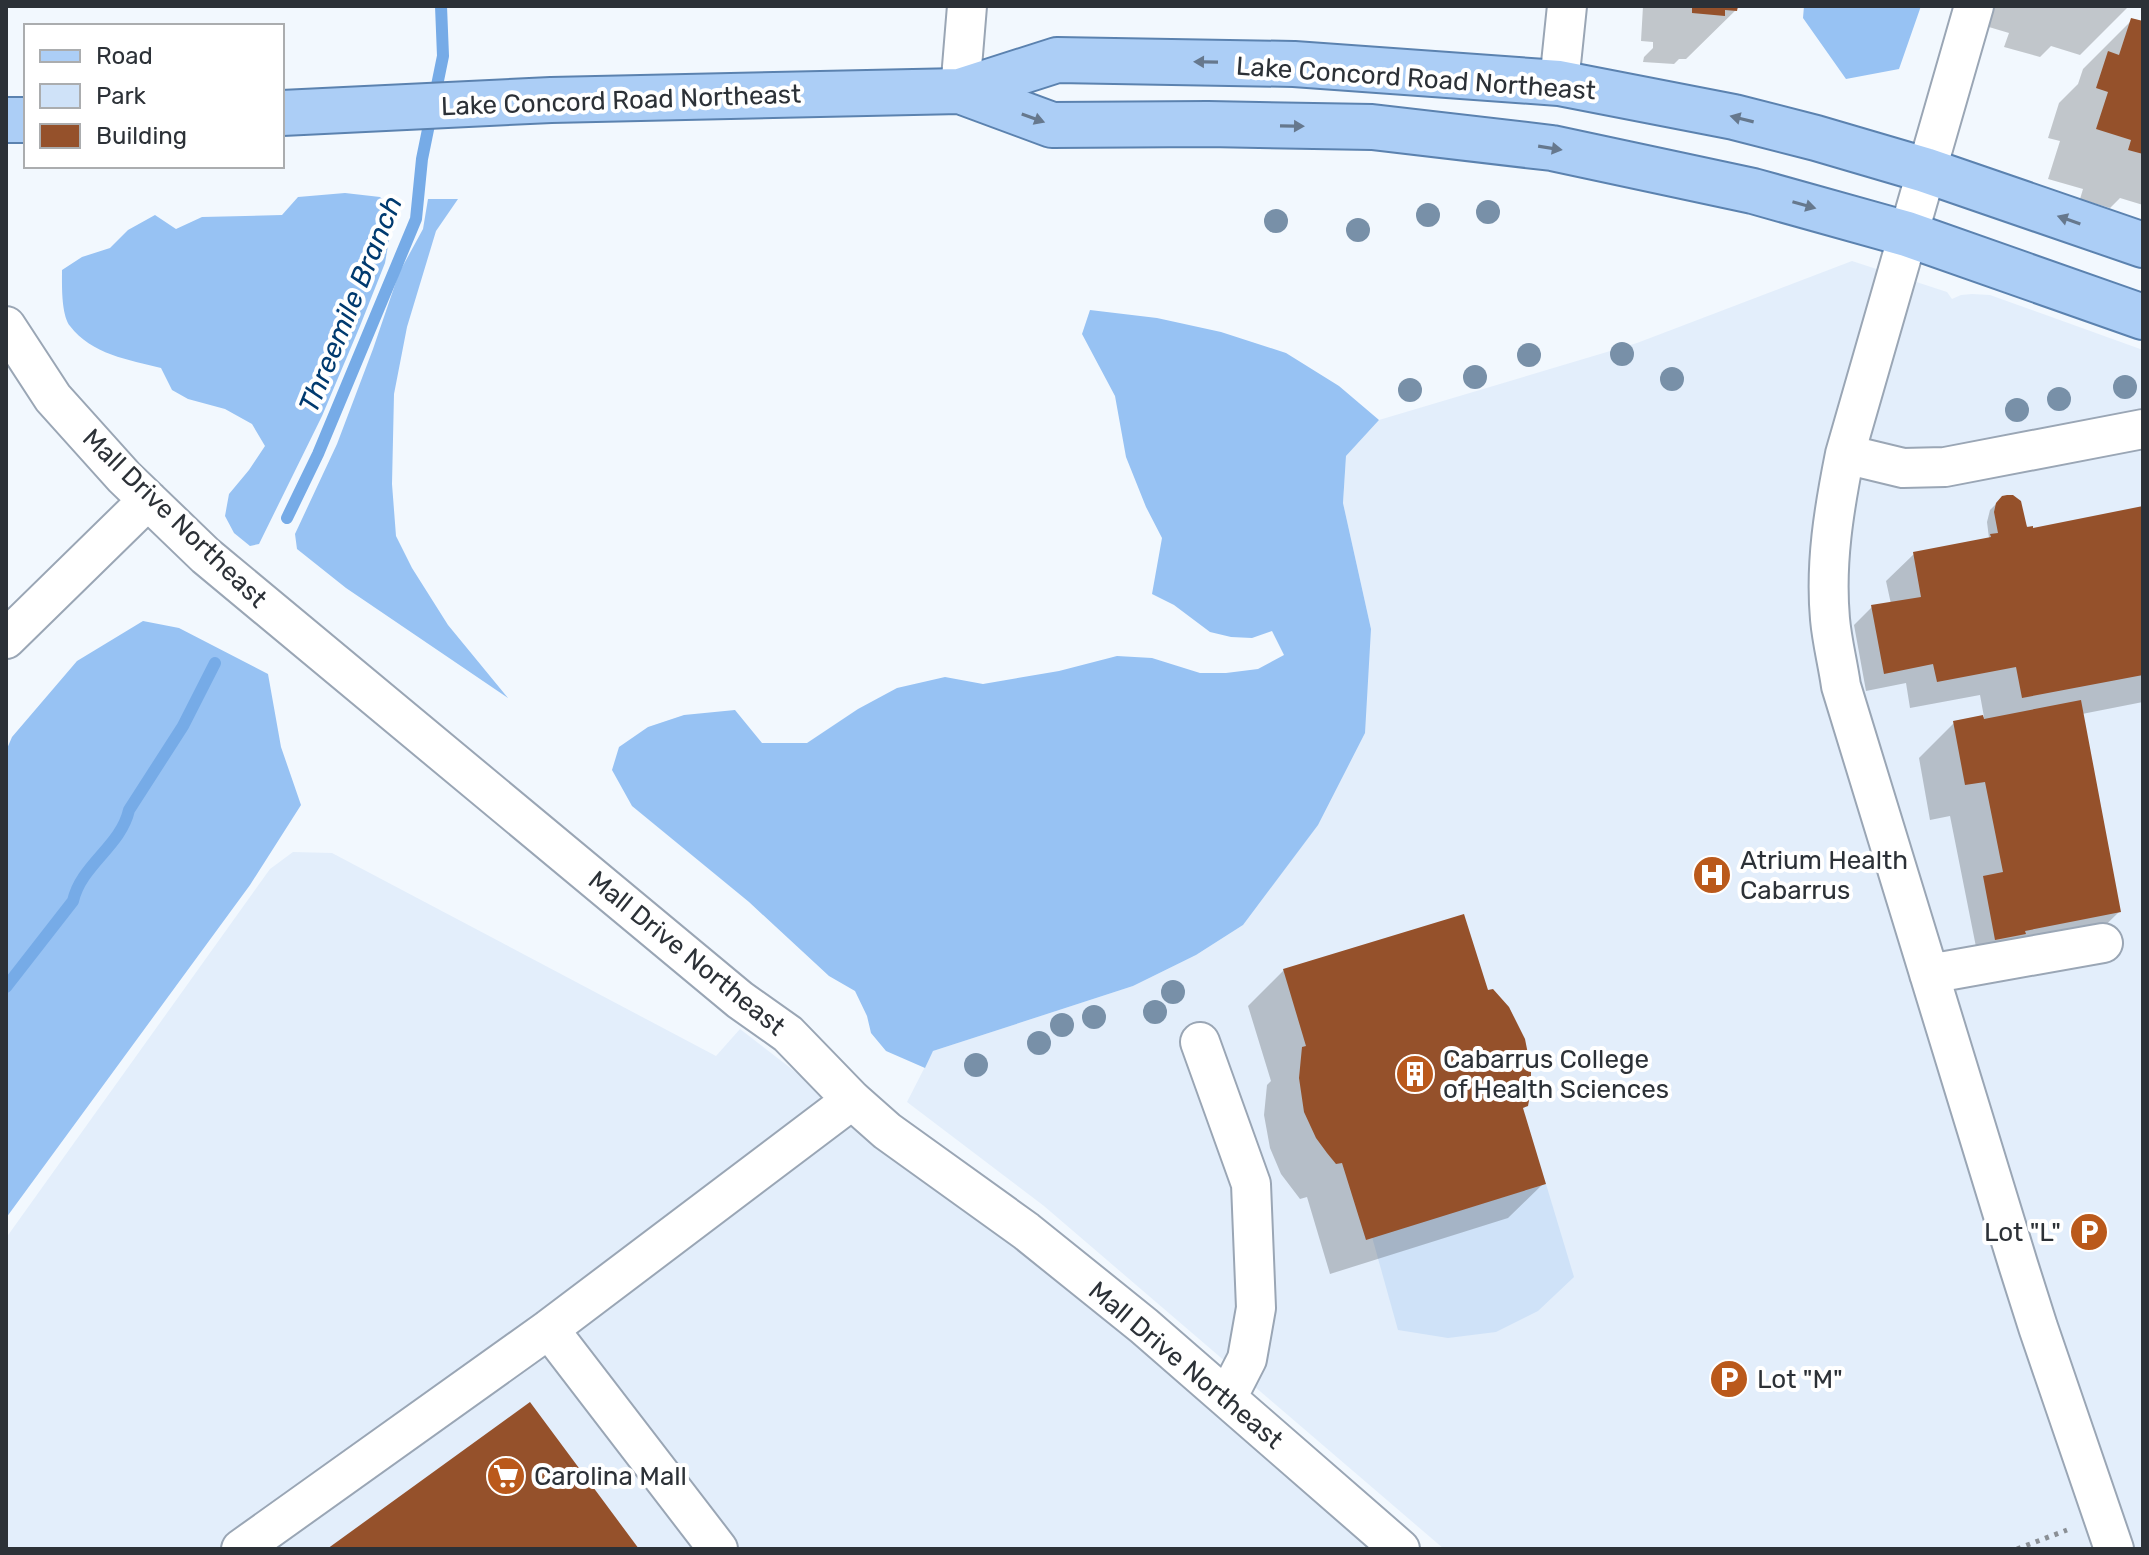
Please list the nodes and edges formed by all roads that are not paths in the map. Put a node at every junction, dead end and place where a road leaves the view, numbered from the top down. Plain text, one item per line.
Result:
1 (967, 6) edge
2 (1567, 6) edge
3 (1974, 6) edge
4 (1559, 83) junction
5 (960, 91) junction
6 (301, 113) edge
7 (1925, 170) junction
8 (1907, 234) junction
9 (2143, 245) edge
10 (2143, 317) edge
11 (6, 326) edge
12 (2143, 429) edge
13 (1845, 454) junction
14 (148, 500) junction
15 (6, 639) edge
16 (2103, 943) dead end
17 (1929, 974) junction
18 (1200, 1042) dead end
19 (852, 1100) junction
20 (549, 1329) junction
21 (1227, 1398) junction
22 (2143, 1535) edge
23 (241, 1549) edge
24 (718, 1549) edge
25 (1400, 1549) edge
26 (2114, 1549) edge
27 (2129, 1549) edge

1 - 5 street
2 - 4 street
3 - 7 street
4 -> 5 main road, Lake Concord Road Northeast
7 -> 4 main road, Lake Concord Road Northeast
5 - 6 main road, Lake Concord Road Northeast
5 -> 8 main road, Lake Concord Road Northeast
7 - 8 street
9 -> 7 main road, Lake Concord Road Northeast
8 - 10 main road, Lake Concord Road Northeast
8 - 13 street
11 - 14 street, Mall Drive Northeast
12 - 13 street
13 - 17 street
14 - 15 street
14 - 19 street, Mall Drive Northeast
16 - 17 street
17 - 26 street
18 - 21 street
19 - 20 street
19 - 21 street, Mall Drive Northeast
20 - 23 street
20 - 24 street
21 - 25 street, Mall Drive Northeast
22 - 27 street

